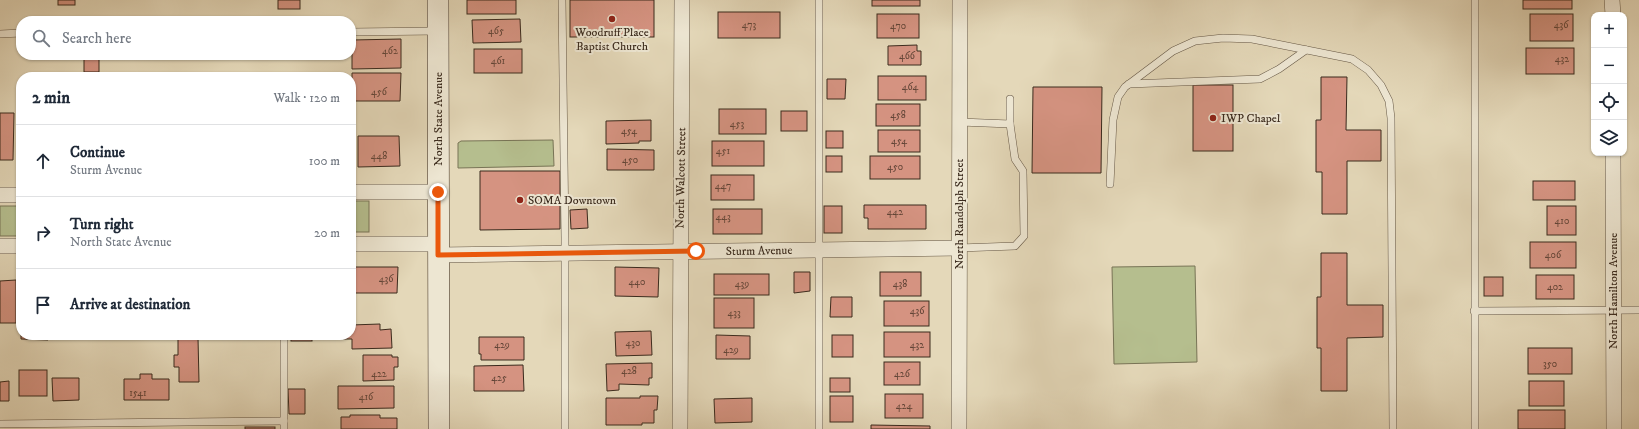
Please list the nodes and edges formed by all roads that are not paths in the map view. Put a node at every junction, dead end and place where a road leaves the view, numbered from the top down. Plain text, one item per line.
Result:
1 (438, 0) edge
2 (562, 0) edge
3 (682, 0) edge
4 (819, 0) edge
5 (960, 0) edge
6 (1475, 0) edge
7 (1612, 0) edge
8 (1612, 12) edge
9 (438, 31) junction
10 (356, 32) edge
11 (16, 33) edge
12 (0, 34) edge
13 (1306, 50) junction
14 (1129, 84) junction
15 (1010, 99) dead end
16 (960, 122) junction
17 (1010, 124) junction
18 (1613, 156) edge
19 (1110, 184) dead end
20 (356, 192) edge
21 (438, 192) junction
22 (0, 195) edge
23 (16, 195) edge
24 (356, 244) edge
25 (0, 246) edge
26 (16, 246) edge
27 (959, 248) junction
28 (438, 249) junction
29 (818, 250) junction
30 (680, 252) junction
31 (564, 253) junction
32 (1614, 310) junction
33 (1639, 310) edge
34 (1474, 311) junction
35 (284, 340) edge
36 (284, 421) junction
37 (0, 424) edge
38 (284, 429) edge
39 (438, 429) edge
40 (564, 429) edge
41 (680, 429) edge
42 (819, 429) edge
43 (959, 429) edge
44 (1393, 429) edge
45 (1475, 429) edge
46 (1614, 429) edge

1 - 9 street, North State Avenue
2 - 31 lane
3 - 30 street, North Walcott Street
4 - 29 lane
5 - 16 street, North Randolph Street
6 - 34 lane
7 - 8 street
9 - 10 lane
9 - 21 street, North State Avenue
11 - 12 lane
13 - 14 lane
13 - 14 lane
13 - 44 lane
14 - 19 lane
15 - 17 lane
16 - 17 lane
16 - 27 street, North Randolph Street
17 - 27 lane
18 - 32 street, North Hamilton Avenue
20 - 21 street
21 - 28 street, North State Avenue
22 - 23 street
24 - 28 street, Sturm Avenue
25 - 26 street
27 - 29 street, Sturm Avenue
27 - 43 street, North Randolph Street
28 - 31 street, Sturm Avenue
28 - 39 street, North State Avenue
29 - 30 street, Sturm Avenue
29 - 42 lane
30 - 31 street, Sturm Avenue
30 - 41 street, North Walcott Street
31 - 40 lane
32 - 33 lane
32 - 34 lane
32 - 46 street, North Hamilton Avenue
34 - 45 lane
35 - 36 lane
36 - 37 lane
36 - 38 lane

